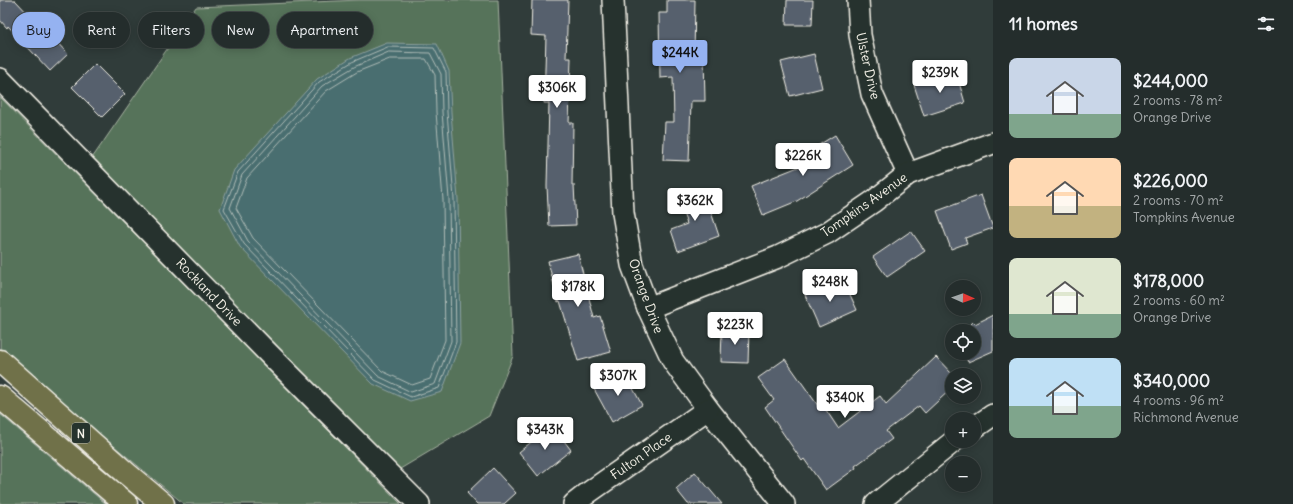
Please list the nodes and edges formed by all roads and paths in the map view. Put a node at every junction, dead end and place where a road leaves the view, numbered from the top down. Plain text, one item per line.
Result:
1 (613, 0) edge
2 (858, 0) edge
3 (0, 79) edge
4 (993, 142) edge
5 (908, 174) junction
6 (648, 308) junction
7 (0, 361) edge
8 (0, 396) edge
9 (708, 409) junction
10 (993, 415) edge
11 (981, 423) edge
12 (945, 448) edge
13 (126, 504) edge
14 (163, 504) edge
15 (419, 504) edge
16 (574, 504) edge
17 (784, 504) edge
18 (876, 504) edge

1 - 6 street, Orange Drive
2 - 5 street, Ulster Drive
3 - 15 street, Rockland Drive
4 - 5 street, Tompkins Avenue
5 - 6 street, Tompkins Avenue
6 - 9 street, Orange Drive
7 - 14 highway, N
8 - 13 highway, N
9 - 16 street, Fulton Place
9 - 17 street, Orange Drive
10 - 11 street
12 - 18 street

